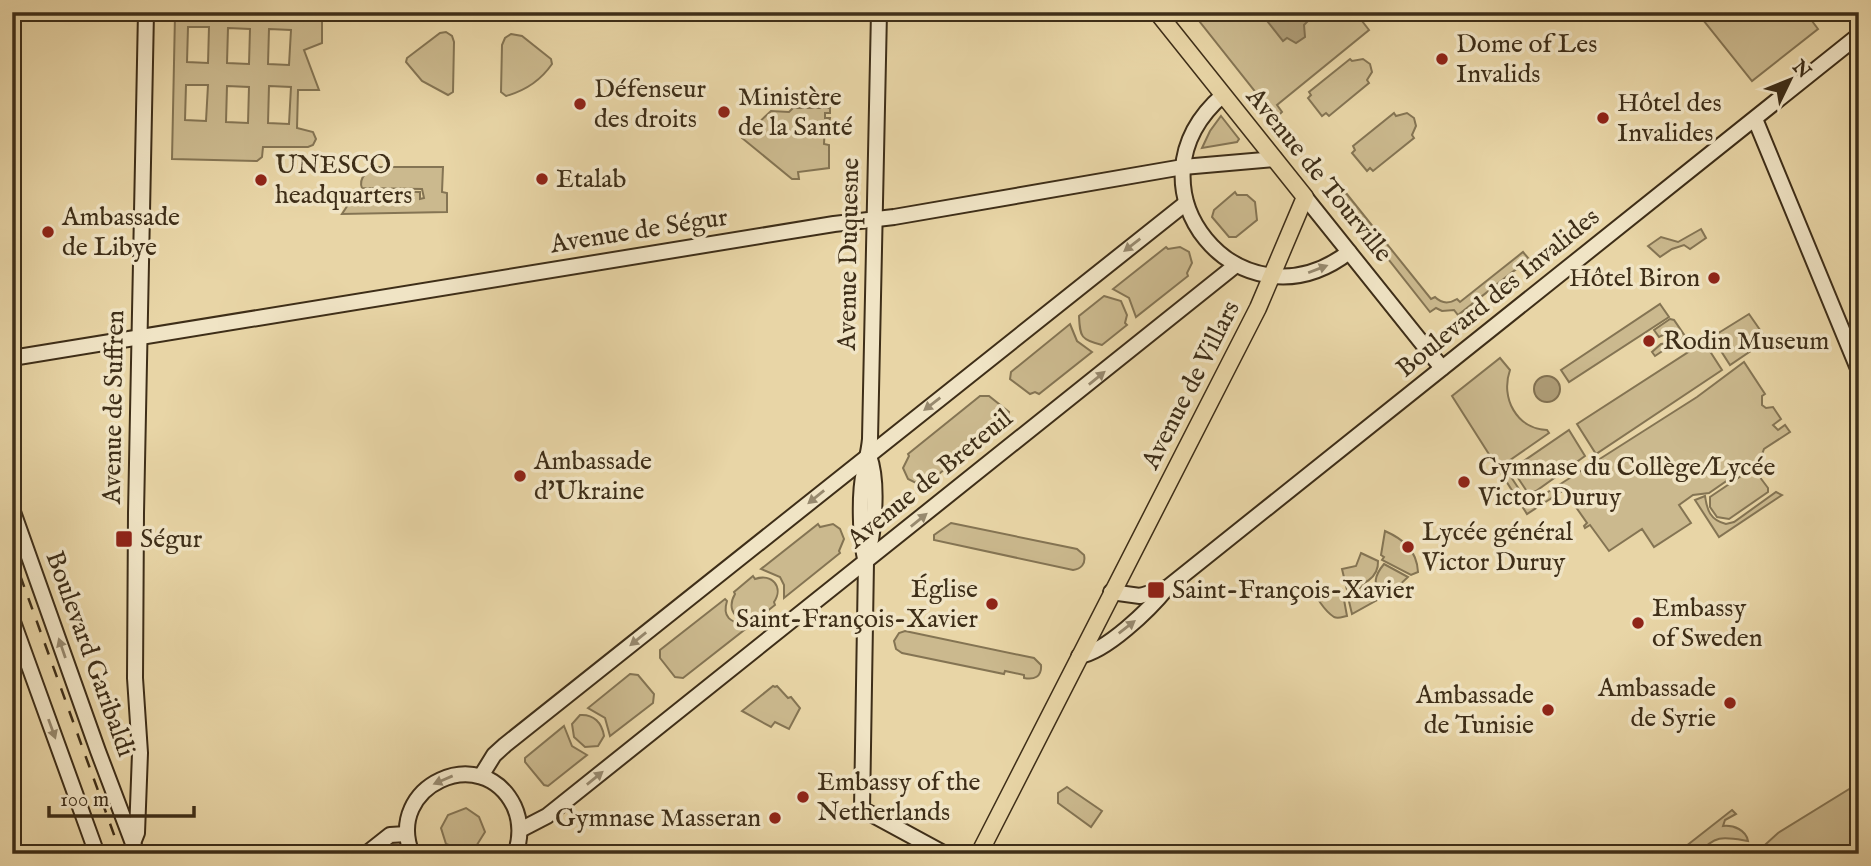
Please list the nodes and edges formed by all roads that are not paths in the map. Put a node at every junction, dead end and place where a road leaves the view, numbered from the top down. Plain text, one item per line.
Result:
1 (146, 12) edge
2 (879, 12) edge
3 (1157, 12) edge
4 (1859, 35) edge
5 (1223, 95) junction
6 (1755, 119) junction
7 (1275, 159) junction
8 (1183, 167) junction
9 (1305, 197) junction
10 (1186, 203) junction
11 (874, 219) junction
12 (1349, 252) junction
13 (1236, 265) junction
14 (1272, 276) junction
15 (140, 337) junction
16 (12, 358) edge
17 (1442, 368) junction
18 (1859, 371) edge
19 (869, 455) junction
20 (12, 509) edge
21 (866, 562) junction
22 (1167, 588) junction
23 (1111, 592) junction
24 (12, 619) edge
25 (1079, 656) junction
26 (481, 776) junction
27 (520, 830) junction
28 (407, 834) junction
29 (136, 848) edge
30 (97, 854) edge
31 (366, 854) edge
32 (412, 854) edge
33 (514, 854) edge
34 (945, 854) edge
35 (979, 854) edge

1 - 15 street, Avenue de Suffren
2 - 11 street, Avenue Duquesne
3 - 5 main road, Avenue de Tourville
4 - 6 street, Boulevard des Invalides
5 - 7 main road, Avenue de Tourville
5 - 8 street
6 - 17 street, Boulevard des Invalides
6 - 18 street
7 - 8 street, Avenue de Ségur
7 - 9 main road, Avenue de Tourville
8 - 10 street
8 - 11 street, Avenue de Ségur
9 - 12 street, Avenue de Tourville
9 - 14 main road, Avenue de Villars
10 - 13 street
10 -> 19 street
11 - 15 street, Avenue de Ségur
11 - 19 street, Avenue Duquesne
14 -> 12 street
12 - 17 street, Avenue de Tourville
13 - 14 street
21 -> 13 street, Avenue de Breteuil
14 - 23 main road, Avenue de Villars
15 - 16 street, Avenue de Ségur
15 - 29 street, Avenue de Suffren
17 - 22 street, Boulevard des Invalides
19 - 21 street, Avenue Duquesne
19 -> 26 street
29 -> 20 street, Boulevard Garibaldi
27 -> 21 street, Avenue de Breteuil
21 - 34 street, Avenue Duquesne
22 - 23 street, Boulevard des Invalides
25 -> 22 street, Boulevard des Invalides
23 - 25 main road
24 -> 30 street
25 - 35 main road
26 - 27 street
26 -> 28 street
27 - 33 street
28 - 31 street
28 - 32 street

